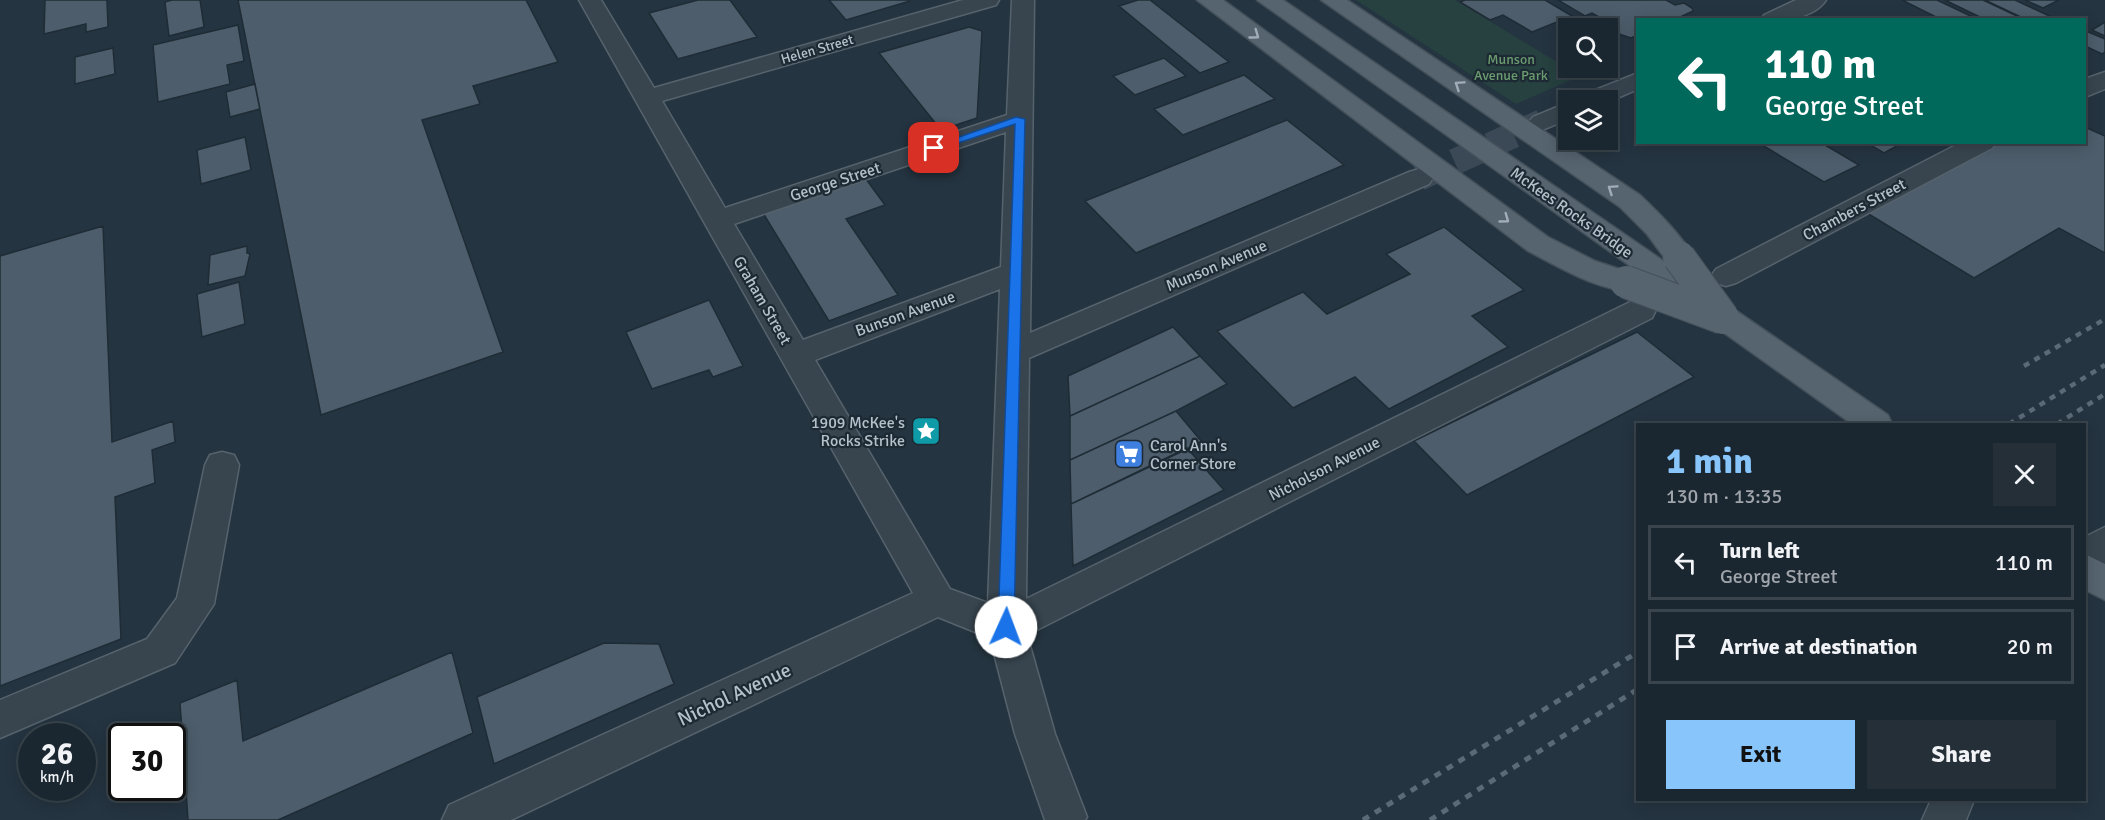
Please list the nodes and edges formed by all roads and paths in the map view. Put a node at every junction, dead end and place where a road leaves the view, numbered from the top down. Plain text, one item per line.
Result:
1 (988, 0) edge
2 (1023, 0) edge
3 (1208, 0) edge
4 (1268, 0) edge
5 (1332, 0) edge
6 (1815, 0) edge
7 (597, 1) edge
8 (1776, 18) edge
9 (2105, 79) edge
10 (1636, 81) edge
11 (2086, 88) edge
12 (1615, 90) edge
13 (646, 98) junction
14 (1558, 115) edge
15 (1020, 119) junction
16 (1542, 122) tunnel mouth
17 (1979, 144) edge
18 (1419, 178) tunnel mouth
19 (717, 220) junction
20 (1016, 272) junction
21 (1726, 276) dead end
22 (1633, 296) junction
23 (1714, 312) junction
24 (1014, 352) junction
25 (794, 355) junction
26 (1875, 423) edge
27 (222, 465) dead end
28 (2105, 542) edge
29 (2086, 557) edge
30 (2086, 571) edge
31 (2105, 584) edge
32 (937, 600) junction
33 (1006, 627) junction
34 (0, 719) edge
35 (1953, 801) edge
36 (1065, 817) dead end
37 (464, 820) edge
38 (1944, 820) edge

1 - 13 street, Helen Street
2 - 15 street
3 -> 22 main road
4 - 23 main road, McKees Rocks Bridge
23 -> 5 main road, bridge
6 - 8 street
7 - 13 street, Graham Street
9 - 11 street
10 - 12 street
13 - 19 street, Graham Street
14 - 16 street
15 - 19 street, George Street
15 - 20 street
17 - 21 street, Chambers Street
18 - 24 street, Munson Avenue
19 - 25 street, Graham Street
20 - 24 street
20 - 25 street, Bunson Avenue
22 - 23 main road, bridge
22 - 33 street, Nicholson Avenue
23 - 26 main road, McKees Rocks Bridge
24 - 33 street
25 - 32 street, Graham Street
27 - 34 street
28 - 29 street
30 - 31 main road
32 - 33 street
32 - 37 street, Nichol Avenue
33 - 36 street
35 - 38 street

